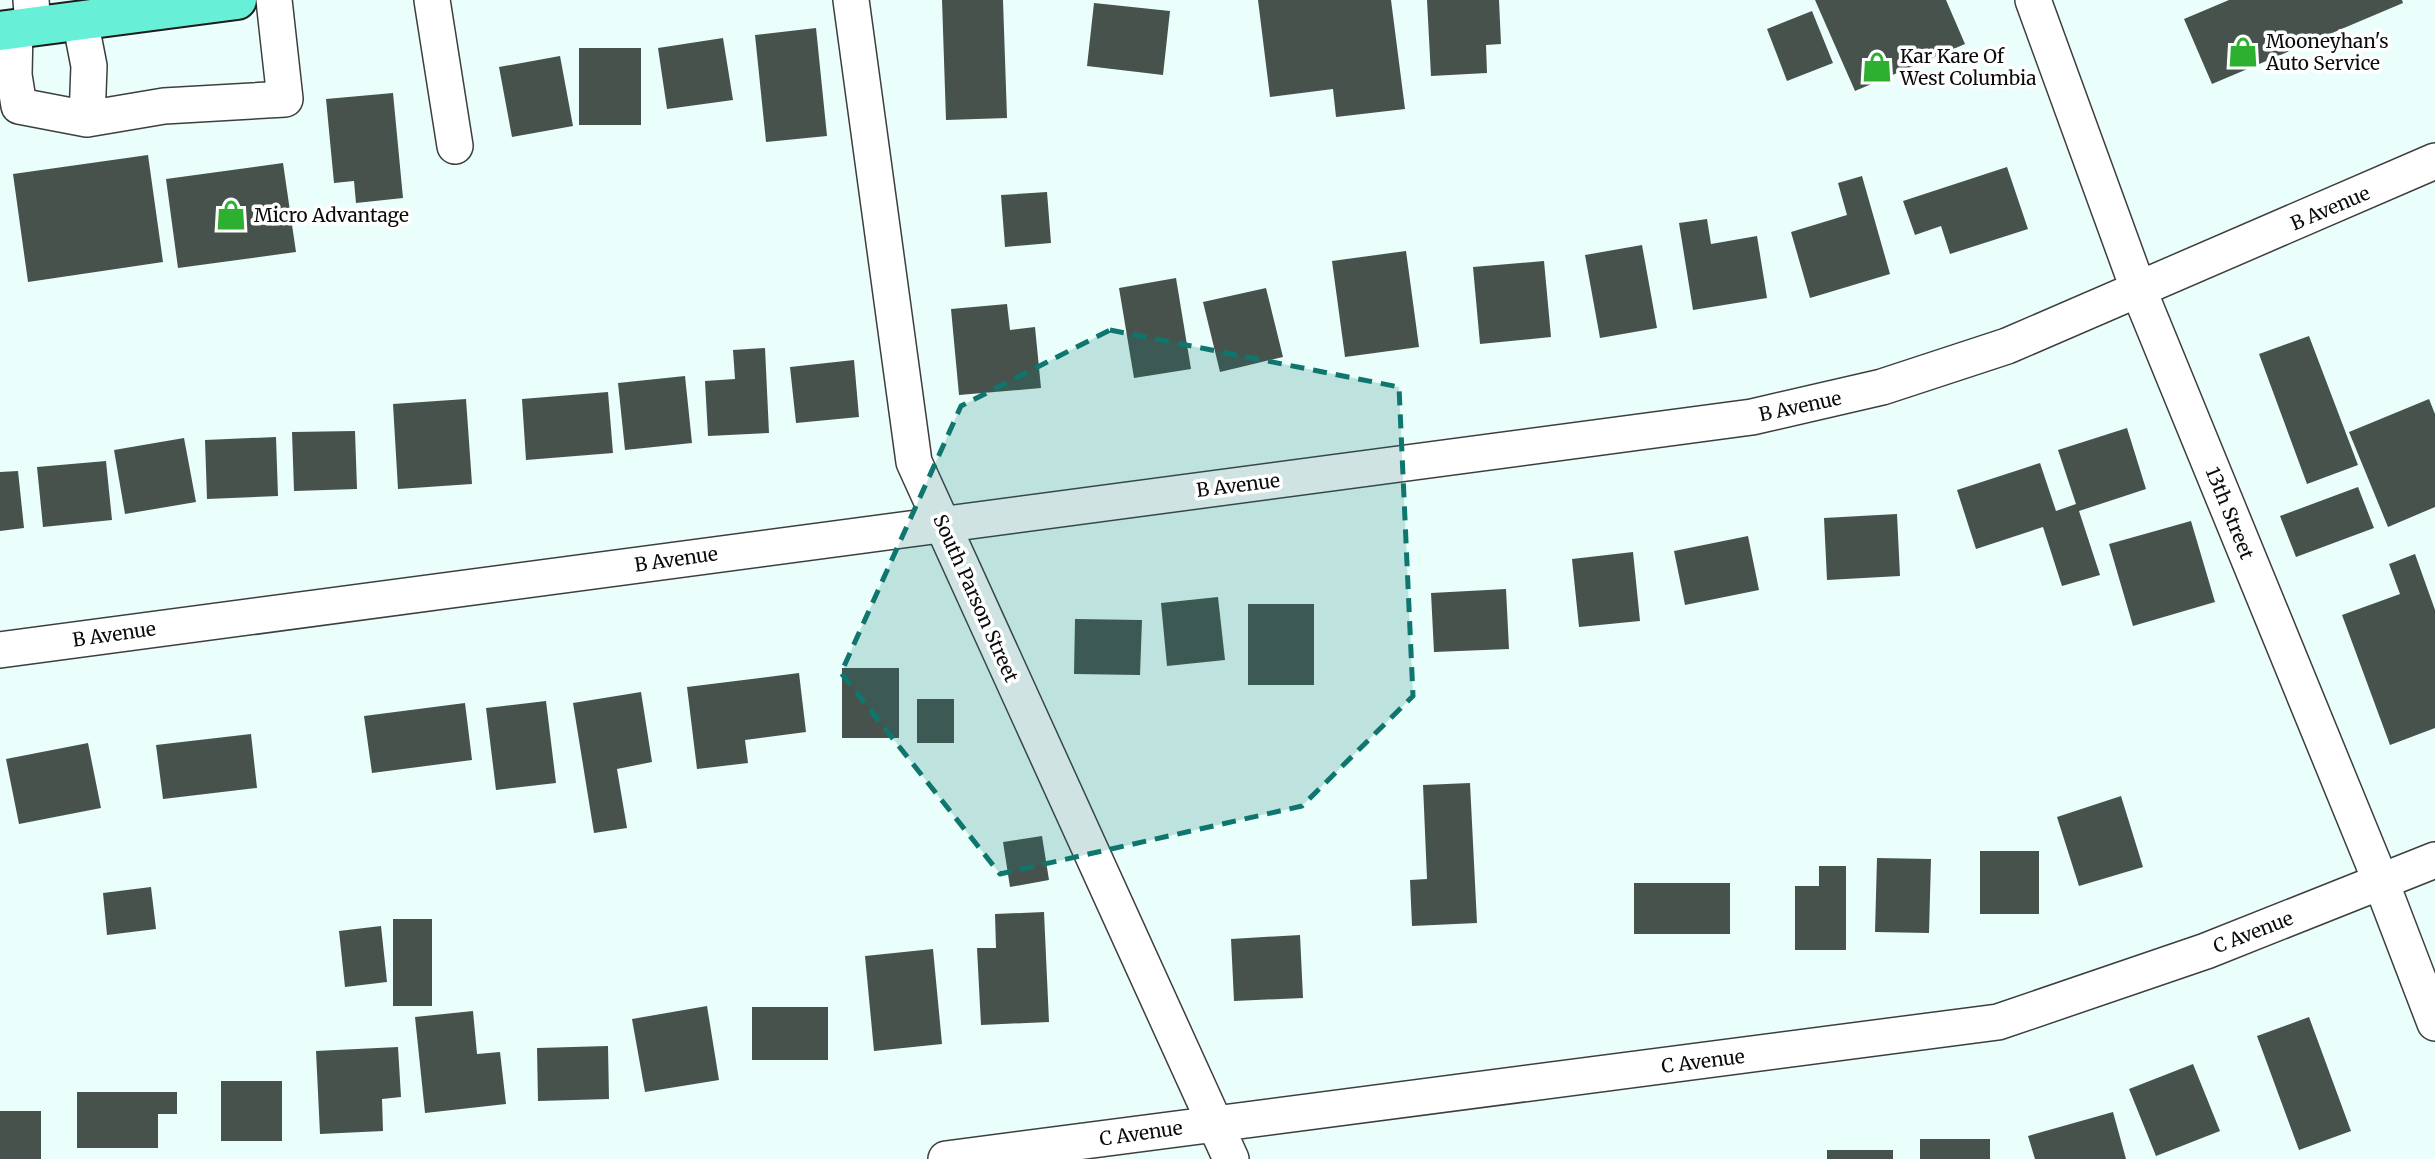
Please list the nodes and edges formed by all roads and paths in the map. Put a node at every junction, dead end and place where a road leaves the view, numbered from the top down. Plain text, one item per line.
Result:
1 (237, 0) edge
2 (274, 0) edge
3 (432, 0) edge
4 (851, 0) edge
5 (2033, 0) edge
6 (92, 13) edge
7 (19, 22) edge
8 (88, 119) junction
9 (455, 146) dead end
10 (2435, 161) edge
11 (2139, 291) junction
12 (942, 524) junction
13 (0, 650) edge
14 (2435, 860) edge
15 (2381, 882) junction
16 (2435, 1023) edge
17 (1215, 1123) junction
18 (947, 1159) edge
19 (1231, 1159) edge

1 - 6 main road
2 - 8 street
3 - 9 street
4 - 12 street, South Parson Street
5 - 11 street, 13th Street
6 - 7 main road
6 - 8 street
7 - 8 street
10 - 11 street, B Avenue
11 - 12 street, B Avenue
11 - 15 street, 13th Street
12 - 13 street, B Avenue
12 - 17 street, South Parson Street
14 - 15 street, C Avenue
15 - 16 street, 13th Street
15 - 17 street, C Avenue
17 - 18 street, C Avenue
17 - 19 street, South Parson Street

